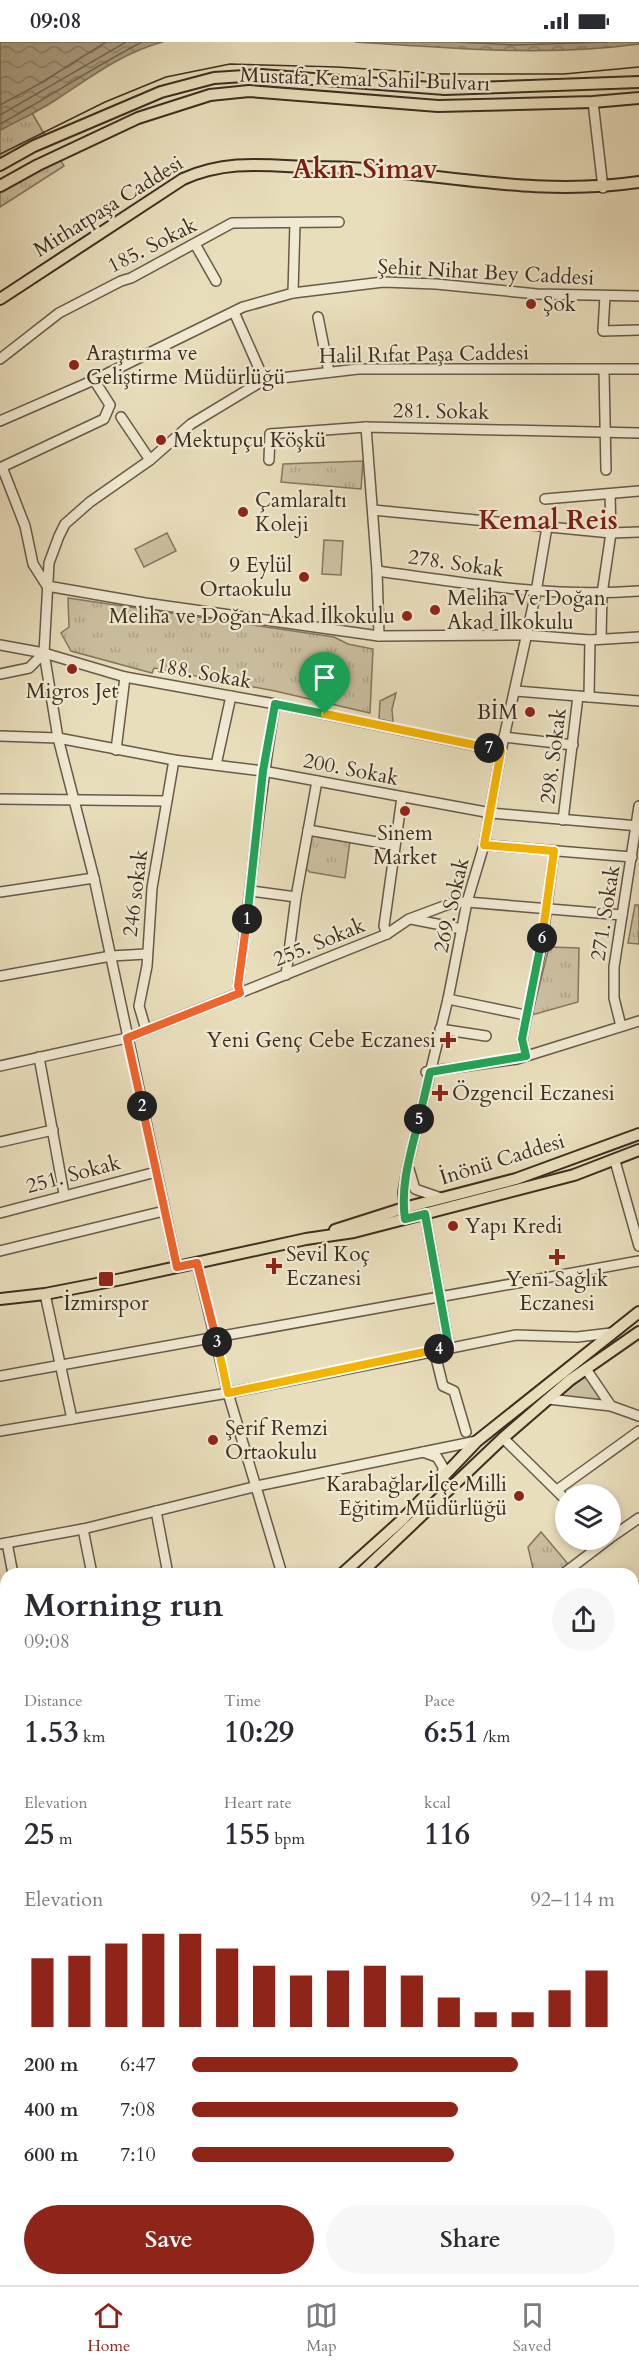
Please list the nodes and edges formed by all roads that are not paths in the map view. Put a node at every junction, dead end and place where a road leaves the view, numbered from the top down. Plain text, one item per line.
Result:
1 (639, 82) edge
2 (639, 98) edge
3 (593, 102) junction
4 (0, 165) edge
5 (639, 182) edge
6 (0, 186) edge
7 (603, 188) junction
8 (339, 222) dead end
9 (295, 223) junction
10 (195, 244) junction
11 (216, 281) dead end
12 (293, 293) junction
13 (605, 296) junction
14 (639, 296) edge
15 (0, 299) edge
16 (234, 312) junction
17 (318, 317) dead end
18 (639, 330) edge
19 (0, 359) edge
20 (639, 369) edge
21 (604, 370) junction
22 (329, 372) junction
23 (261, 373) dead end
24 (94, 380) junction
25 (121, 417) dead end
26 (0, 421) edge
27 (366, 427) junction
28 (604, 433) junction
29 (639, 433) edge
30 (150, 460) junction
31 (269, 460) dead end
32 (606, 470) dead end
33 (639, 491) edge
34 (609, 494) junction
35 (546, 499) dead end
36 (373, 510) junction
37 (547, 528) junction
38 (639, 532) edge
39 (611, 533) junction
40 (377, 571) junction
41 (47, 586) junction
42 (639, 591) edge
43 (536, 592) junction
44 (602, 594) junction
45 (526, 635) junction
46 (379, 636) junction
47 (639, 637) edge
48 (601, 639) junction
49 (590, 640) junction
50 (0, 645) edge
51 (44, 653) junction
52 (0, 674) edge
53 (125, 677) junction
54 (516, 691) junction
55 (231, 696) junction
56 (578, 696) junction
57 (589, 697) junction
58 (639, 701) edge
59 (275, 704) junction
60 (0, 736) edge
61 (504, 737) junction
62 (58, 738) junction
63 (573, 744) junction
64 (116, 750) junction
65 (501, 751) junction
66 (174, 760) junction
67 (216, 765) junction
68 (263, 771) junction
69 (317, 781) junction
70 (402, 797) junction
71 (0, 799) edge
72 (72, 799) junction
73 (166, 801) junction
74 (639, 806) edge
75 (491, 813) junction
76 (563, 820) junction
77 (638, 826) edge
78 (308, 830) junction
79 (394, 845) junction
80 (484, 845) junction
81 (554, 851) junction
82 (632, 857) junction
83 (94, 878) junction
84 (251, 891) junction
85 (0, 892) edge
86 (296, 897) junction
87 (466, 902) junction
88 (546, 907) junction
89 (622, 915) junction
90 (409, 919) junction
91 (462, 929) junction
92 (387, 934) junction
93 (146, 954) junction
94 (111, 956) junction
95 (286, 975) junction
96 (0, 976) edge
97 (240, 993) junction
98 (448, 999) junction
99 (525, 1015) junction
100 (639, 1021) edge
101 (621, 1026) junction
102 (441, 1029) junction
103 (146, 1030) junction
104 (486, 1036) dead end
105 (127, 1038) junction
106 (526, 1056) junction
107 (39, 1058) junction
108 (0, 1066) edge
109 (428, 1072) junction
110 (53, 1130) junction
111 (639, 1134) edge
112 (0, 1142) edge
113 (639, 1150) edge
114 (615, 1161) junction
115 (408, 1164) junction
116 (156, 1172) junction
117 (64, 1194) junction
118 (441, 1198) junction
119 (404, 1208) junction
120 (164, 1211) junction
121 (0, 1213) edge
122 (425, 1214) junction
123 (405, 1219) junction
124 (637, 1229) edge
125 (306, 1239) junction
126 (639, 1246) edge
127 (0, 1251) edge
128 (639, 1261) edge
129 (197, 1263) junction
130 (177, 1267) junction
131 (45, 1294) junction
132 (440, 1296) junction
133 (0, 1299) edge
134 (639, 1312) edge
135 (639, 1332) edge
136 (611, 1333) junction
137 (215, 1336) junction
138 (449, 1347) junction
139 (434, 1350) junction
140 (60, 1366) junction
141 (586, 1369) junction
142 (0, 1376) edge
143 (228, 1393) junction
144 (548, 1399) junction
145 (611, 1406) junction
146 (639, 1416) edge
147 (72, 1419) junction
148 (0, 1431) edge
149 (639, 1431) edge
150 (466, 1432) dead end
151 (503, 1438) junction
152 (477, 1441) junction
153 (421, 1451) junction
154 (442, 1478) junction
155 (565, 1484) edge
156 (257, 1486) junction
157 (555, 1488) edge
158 (156, 1511) junction
159 (639, 1518) edge
160 (83, 1529) junction
161 (621, 1530) edge
162 (4, 1544) edge
163 (594, 1550) edge
164 (11, 1568) edge
165 (91, 1568) edge
166 (167, 1568) edge
167 (276, 1568) edge
168 (349, 1568) edge
169 (366, 1568) edge
170 (571, 1568) edge

1 - 4 main road, Mustafa Kemal Sahil Bulvarı
2 - 3 main road, Mustafa Kemal Sahil Bulvarı
3 - 6 main road, Mustafa Kemal Sahil Bulvarı
3 - 7 street
5 - 7 main road, Mithatpaşa Caddesi
7 - 15 main road, Mithatpaşa Caddesi
8 - 9 street, 185. Sokak
9 - 10 street, 185. Sokak
9 - 12 street
10 - 11 street
10 - 19 street, 185. Sokak
12 - 13 street, Şehit Nihat Bey Caddesi
12 - 16 street, Şehit Nihat Bey Caddesi
13 - 14 street, Şehit Nihat Bey Caddesi
13 - 18 street
16 - 23 street
16 - 24 street, Şehit Nihat Bey Caddesi
17 - 22 street
20 - 21 street, Halil Rıfat Paşa Caddesi
21 - 22 street, Halil Rıfat Paşa Caddesi
21 - 28 street
22 - 30 street, Halil Rıfat Paşa Caddesi
24 - 26 street, Şehit Nihat Bey Caddesi
24 - 41 street
25 - 30 street
27 - 28 street, 281. Sokak
27 - 31 street, 281. Sokak
27 - 36 street
28 - 29 street, 281. Sokak
28 - 32 street
30 - 41 street, Halil Rıfat Paşa Caddesi
33 - 34 street
34 - 35 street
34 - 39 street
36 - 37 street
36 - 40 street
37 - 39 street
37 - 43 street, 269. Sokak
38 - 39 street
39 - 44 street
40 - 43 street, 278. Sokak
40 - 46 street
41 - 46 street
41 - 51 street, Halil Rıfat Paşa Caddesi
42 - 44 street, 278. Sokak
43 - 44 street, 278. Sokak
43 - 45 street, 269. Sokak
44 - 48 street
45 - 46 street
45 - 49 street
45 - 54 street, 269. Sokak
47 - 48 street
48 - 49 street
49 - 57 street
50 - 51 street, 188. Sokak
51 - 52 street
51 - 53 street, 188. Sokak
51 - 62 street, Halil Rıfat Paşa Caddesi
53 - 55 street, 188. Sokak
53 - 64 street
54 - 56 street
54 - 61 street, 269. Sokak
55 - 59 street, 188. Sokak
55 - 67 street
56 - 57 street
56 - 63 street, 298. Sokak
57 - 58 street
59 - 65 street, 188. Sokak
59 - 68 street
60 - 62 street, 200. Sokak
61 - 63 street
61 - 65 street, 269. Sokak
62 - 64 street, 200. Sokak
62 - 72 street, Halil Rıfat Paşa Caddesi
63 - 76 street, 298. Sokak
64 - 66 street, 200. Sokak
65 - 75 street, 269. Sokak
66 - 67 street, 200. Sokak
66 - 73 street, 246 sokak
67 - 68 street, 200. Sokak
68 - 69 street, 200. Sokak
68 - 84 street
69 - 70 street, 200. Sokak
69 - 78 street
70 - 75 street, 200. Sokak
70 - 79 street
71 - 72 street
72 - 73 street
72 - 83 street, Halil Rıfat Paşa Caddesi
73 - 93 street, 246 sokak
74 - 77 street, 271. Sokak
75 - 76 street, 200. Sokak
75 - 80 street, 269. Sokak
76 - 77 street, 200. Sokak
77 - 82 street, 271. Sokak
78 - 79 street
78 - 86 street
79 - 92 street
80 - 81 street
80 - 87 street, 269. Sokak
81 - 82 street
81 - 88 street
82 - 89 street, 271. Sokak
83 - 85 street
83 - 94 street, Halil Rıfat Paşa Caddesi
84 - 86 street
84 - 97 street
86 - 95 street
87 - 88 street
87 - 90 street, 255. Sokak
87 - 91 street, 269. Sokak
88 - 89 street
88 - 99 street
89 - 101 street, 271. Sokak
90 - 91 street
90 - 92 street, 255. Sokak
91 - 98 street, 269. Sokak
92 - 95 street, 255. Sokak
93 - 94 street
93 - 103 street, 246 sokak
94 - 96 street
94 - 105 street, Halil Rıfat Paşa Caddesi
95 - 97 street, 255. Sokak
97 - 103 street, 255. Sokak
98 - 99 street
98 - 102 street, 269. Sokak
99 - 106 street
100 - 101 street
101 - 106 street
102 - 104 street
102 - 109 street, 269. Sokak
103 - 105 street, 255. Sokak
105 - 107 street, 255. Sokak
105 - 116 street, Halil Rıfat Paşa Caddesi
106 - 109 street
107 - 108 street, 255. Sokak
107 - 110 street
109 - 115 street, 269. Sokak
110 - 112 street
110 - 117 street
111 - 118 main road, İnönü Caddesi
113 - 114 main road, İnönü Caddesi
114 - 122 main road, İnönü Caddesi
114 - 124 street
115 - 118 street
115 - 119 street, 269. Sokak
116 - 117 street, 251. Sokak
116 - 120 street, Halil Rıfat Paşa Caddesi
117 - 121 street, 251. Sokak
118 - 119 main road, İnönü Caddesi
119 - 123 street, 269. Sokak
119 - 125 main road, İnönü Caddesi
120 - 127 street
120 - 130 street, Halil Rıfat Paşa Caddesi
122 - 123 main road, İnönü Caddesi
122 - 132 street
123 - 125 main road, İnönü Caddesi
124 - 126 street
125 - 129 main road, İnönü Caddesi
128 - 132 street
129 - 130 main road, İnönü Caddesi
129 - 137 street
130 - 131 main road, İnönü Caddesi
131 - 133 main road, İnönü Caddesi
131 - 140 street
132 - 137 street
132 - 138 street
134 - 136 main road
135 - 141 main road
136 - 138 street
136 - 152 main road
137 - 140 street
137 - 143 street
138 - 139 street
139 - 143 street
139 - 150 street
140 - 142 street
140 - 147 street
141 - 144 main road
141 - 145 street
143 - 147 street
143 - 156 street
144 - 145 street
144 - 151 main road
145 - 146 street
147 - 148 street
149 - 155 street
151 - 157 street
151 - 169 main road
152 - 153 street
152 - 154 main road
153 - 154 street
153 - 156 street
154 - 168 main road
156 - 158 street
156 - 167 street
158 - 160 street
158 - 166 street
159 - 161 street
160 - 162 street
160 - 165 street
162 - 164 street
163 - 170 street

